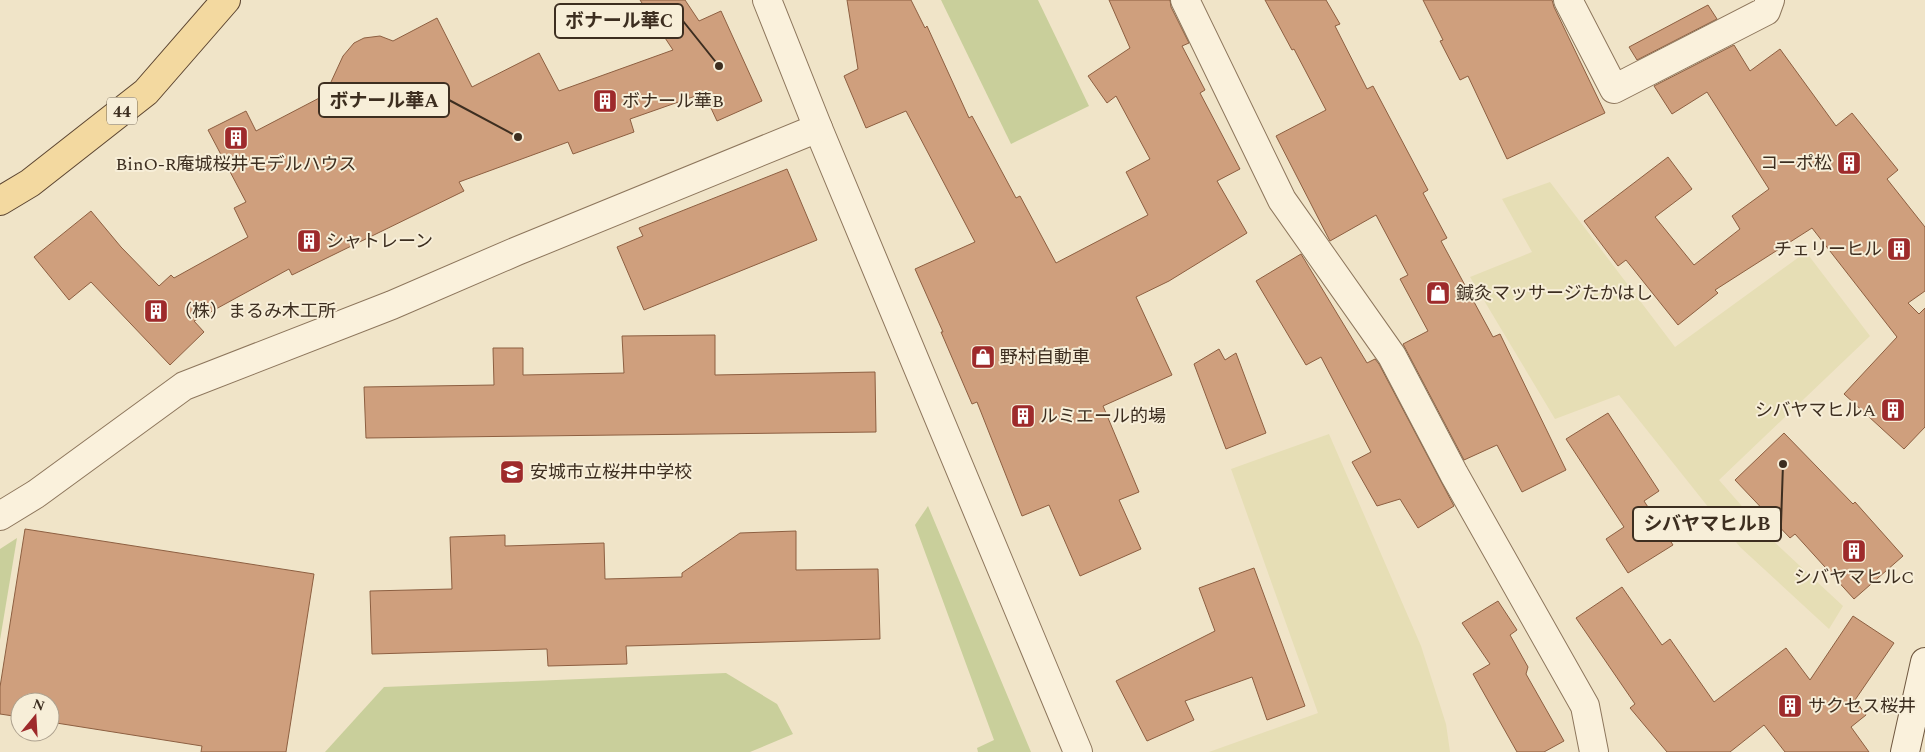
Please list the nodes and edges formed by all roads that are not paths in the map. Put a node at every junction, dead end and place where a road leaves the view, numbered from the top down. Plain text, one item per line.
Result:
1 (226, 0) edge
2 (767, 0) edge
3 (1185, 0) edge
4 (1568, 0) edge
5 (1770, 0) edge
6 (818, 128) junction
7 (0, 201) edge
8 (0, 516) edge
9 (1925, 662) edge
10 (1078, 752) edge
11 (1594, 752) edge
12 (1905, 752) edge

1 - 7 main road, 44
2 - 6 street
3 - 11 street
4 - 5 street
6 - 8 street
6 - 10 street
9 - 12 street

